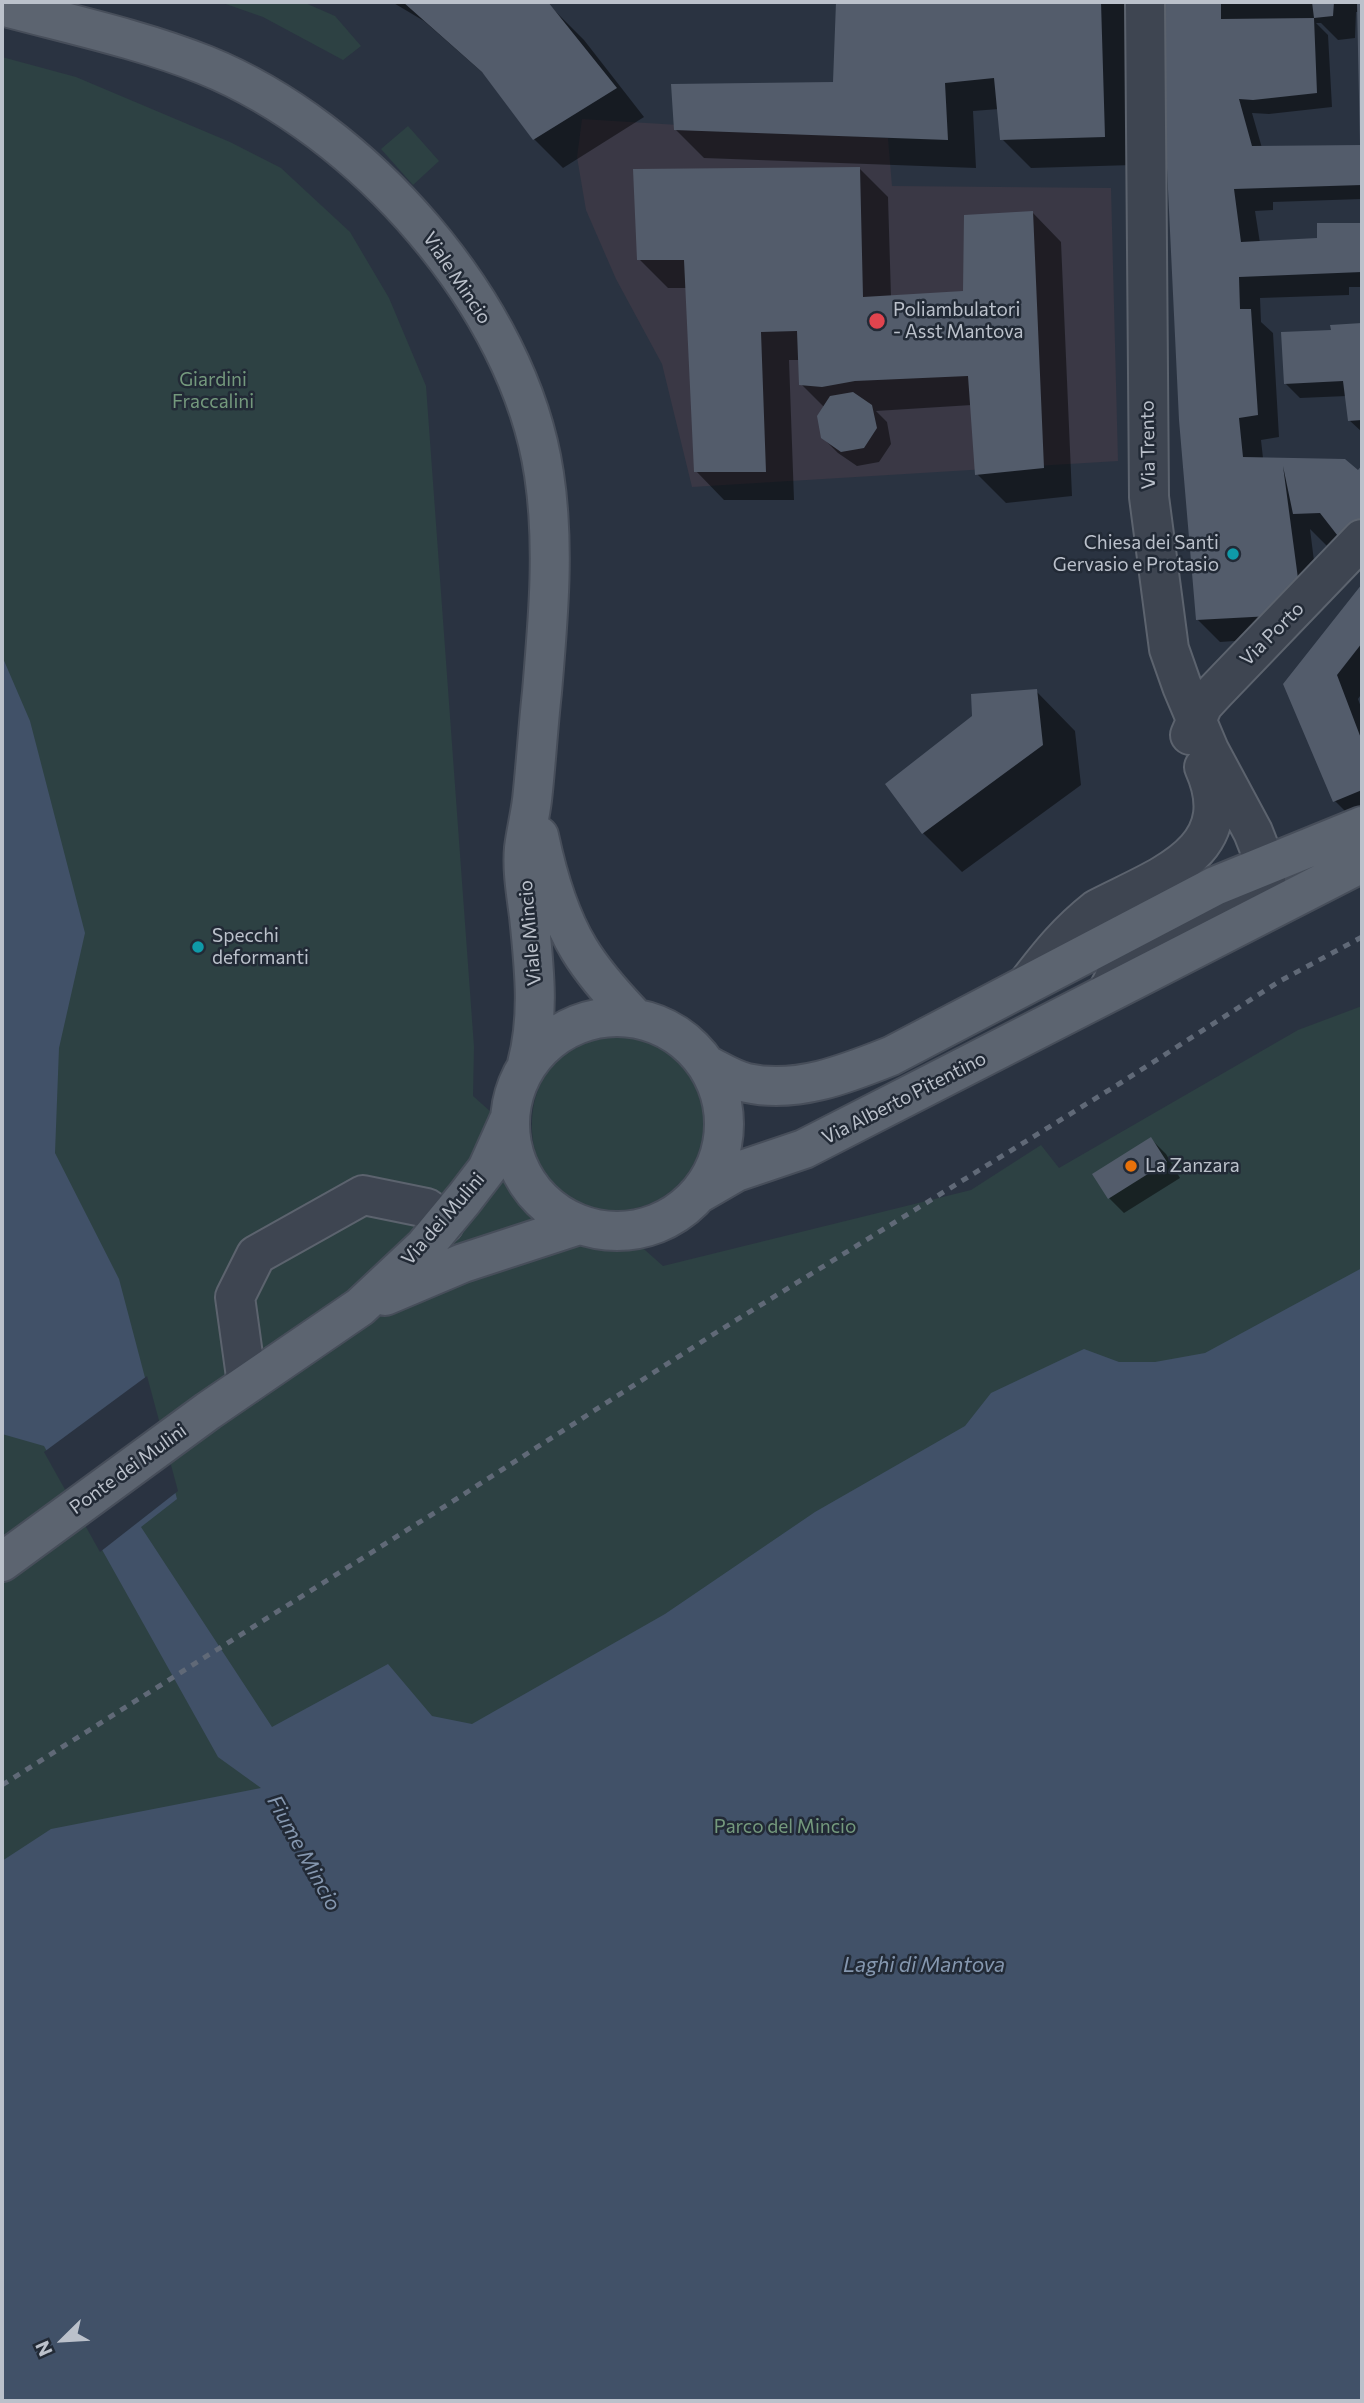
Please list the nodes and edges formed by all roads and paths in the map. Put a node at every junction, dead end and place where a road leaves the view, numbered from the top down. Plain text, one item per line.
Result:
1 (1132, 2) edge
2 (1145, 2) edge
3 (2, 6) edge
4 (1362, 540) edge
5 (1193, 727) junction
6 (532, 802) junction
7 (1362, 825) edge
8 (1362, 863) edge
9 (1266, 865) junction
10 (1028, 982) junction
11 (1107, 993) junction
12 (634, 1017) junction
13 (527, 1064) junction
14 (707, 1065) junction
15 (509, 1120) junction
16 (698, 1194) junction
17 (444, 1224) junction
18 (579, 1225) junction
19 (360, 1307) junction
20 (247, 1384) junction
21 (208, 1411) joint
22 (2, 1563) edge

1 - 5 street, Via Trento
2 - 5 street, Via Trento
3 - 6 main road, Viale Mincio
4 - 5 street, Via Porto
5 - 9 street, Via Trento
5 - 10 street, Via Trento
6 - 12 main road, Viale Mincio
6 - 13 main road, Viale Mincio
7 - 9 main road
8 - 11 main road, Via Alberto Pitentino
9 - 10 main road
9 - 11 street, Via Alberto Pitentino
10 - 14 main road
11 - 16 main road, Via Alberto Pitentino
12 - 13 main road, Via dei Mulini
12 - 14 main road, Via dei Mulini
13 - 15 main road, Via dei Mulini
14 - 16 main road, Via dei Mulini
15 - 17 main road, Via dei Mulini
15 - 18 main road, Via dei Mulini
16 - 18 main road, Via dei Mulini
17 - 19 main road, Via dei Mulini
17 - 20 street
18 - 19 main road, Via dei Mulini
19 - 20 main road, Via dei Mulini
20 - 21 main road, Via dei Mulini
21 - 22 main road, Ponte dei Mulini

